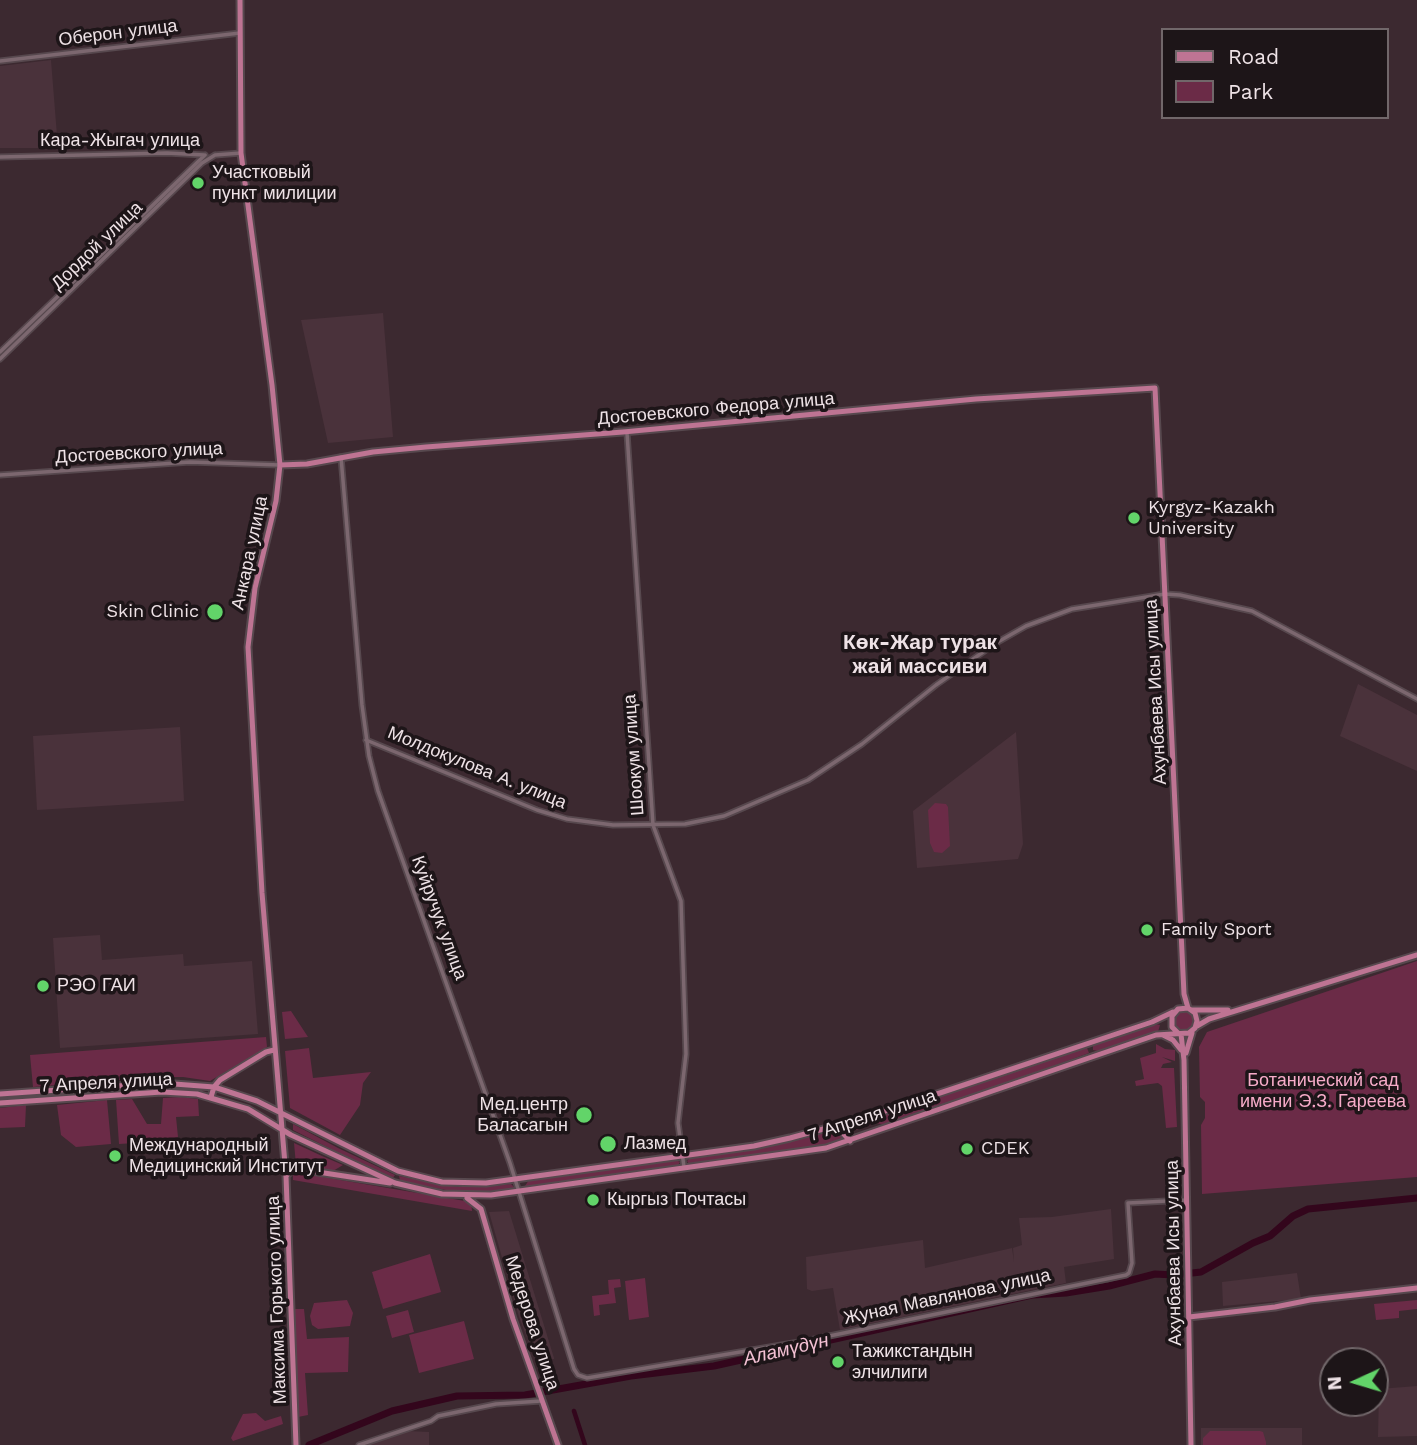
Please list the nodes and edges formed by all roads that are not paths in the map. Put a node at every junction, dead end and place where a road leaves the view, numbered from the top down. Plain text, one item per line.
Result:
1 (240, 0) edge
2 (240, 33) junction
3 (0, 61) edge
4 (199, 153) junction
5 (241, 153) junction
6 (205, 155) junction
7 (215, 155) junction
8 (0, 157) edge
9 (199, 159) junction
10 (0, 352) edge
11 (0, 359) edge
12 (1156, 388) joint
13 (627, 430) junction
14 (341, 457) junction
15 (280, 465) junction
16 (0, 475) edge
17 (1165, 594) junction
18 (1417, 699) edge
19 (366, 740) junction
20 (653, 825) junction
21 (1417, 956) edge
22 (1184, 994) junction
23 (1190, 1009) junction
24 (1177, 1010) junction
25 (1238, 1010) junction
26 (1194, 1030) junction
27 (1179, 1033) junction
28 (1160, 1035) junction
29 (1088, 1043) junction
30 (274, 1050) junction
31 (1092, 1056) junction
32 (1184, 1060) junction
33 (214, 1087) junction
34 (27, 1092) junction
35 (0, 1094) edge
36 (211, 1097) junction
37 (27, 1101) junction
38 (0, 1102) edge
39 (281, 1112) junction
40 (845, 1124) junction
41 (282, 1128) junction
42 (850, 1141) junction
43 (682, 1156) junction
44 (684, 1168) junction
45 (398, 1171) junction
46 (286, 1176) junction
47 (516, 1180) junction
48 (396, 1183) junction
49 (520, 1192) junction
50 (456, 1195) junction
51 (491, 1195) junction
52 (1187, 1200) junction
53 (481, 1209) junction
54 (1417, 1288) edge
55 (1189, 1317) junction
56 (578, 1375) joint
57 (543, 1399) junction
58 (296, 1441) edge
59 (359, 1445) edge
60 (558, 1445) edge
61 (1191, 1445) edge

1 - 2 main road, Анкара улица
2 - 3 street, Оберон улица
2 - 5 main road, Анкара улица
4 - 6 street, Кара-Жыгач улица
4 - 8 street, Кара-Жыгач улица
4 - 9 street
5 - 7 street, Кара-Жыгач улица
5 - 15 main road, Анкара улица
6 - 7 street, Кара-Жыгач улица
6 - 9 street, Дордой улица
7 - 11 street, Дордой улица
9 - 10 street, Дордой улица
12 - 13 main road, Достоевского Федора улица
12 - 17 main road, Ахунбаева Исы улица
13 - 14 main road, Достоевского Федора улица
13 - 20 street, Шоокум улица
14 - 15 main road, Достоевского Федора улица
14 - 19 street, Куйручук улица
15 - 16 street, Достоевского улица
15 - 30 main road, Анкара улица
17 - 18 street, Молдокулова А. улица
17 - 20 street, Молдокулова А. улица
17 - 22 main road, Ахунбаева Исы улица
19 - 20 street, Молдокулова А. улица
19 - 47 street, Куйручук улица
20 - 43 street, Шоокум улица
21 - 25 main road
22 - 23 main road, Ахунбаева Исы улица
22 - 24 main road, Ахунбаева Исы улица
23 - 24 main road
23 - 25 main road
23 - 26 main road
24 - 27 main road
24 - 29 main road, 7 Апреля улица
25 - 26 main road
26 - 27 main road
26 - 32 main road, Ахунбаева Исы улица
27 - 28 main road, 7 Апреля улица
27 - 32 main road, Ахунбаева Исы улица
28 - 31 main road, 7 Апреля улица
28 - 32 main road
29 - 31 main road
29 - 40 main road, 7 Апреля улица
30 - 33 main road
30 - 39 main road, Анкара улица
31 - 42 main road, 7 Апреля улица
32 - 52 main road, Ахунбаева Исы улица
33 - 34 main road, 7 Апреля улица
33 - 36 main road
33 - 39 main road, 7 Апреля улица
34 - 35 main road, 7 Апреля улица
34 - 37 main road
36 - 37 main road, 7 Апреля улица
36 - 41 main road, 7 Апреля улица
37 - 38 main road, 7 Апреля улица
39 - 41 main road, Максима Горького улица
39 - 45 main road, 7 Апреля улица
40 - 42 main road
40 - 43 main road, 7 Апреля улица
41 - 46 main road, Максима Горького улица
41 - 48 main road, 7 Апреля улица
42 - 44 main road, 7 Апреля улица
43 - 44 street, Шоокум улица
43 - 47 main road, 7 Апреля улица
44 - 49 main road, 7 Апреля улица
45 - 47 main road, 7 Апреля улица
45 - 48 main road
46 - 48 main road
46 - 58 main road, Максима Горького улица
47 - 49 street, Куйручук улица
48 - 50 main road, 7 Апреля улица
49 - 51 main road, 7 Апреля улица
49 - 56 street, Куйручук улица
50 - 51 main road, 7 Апреля улица
50 - 53 main road
51 - 53 main road
52 - 55 main road, Ахунбаева Исы улица
52 - 56 street, Жуная Мавлянова улица
53 - 57 main road, Медерова улица
54 - 55 main road
55 - 61 main road, Ахунбаева Исы улица
57 - 59 street
57 - 60 main road, Медерова улица

